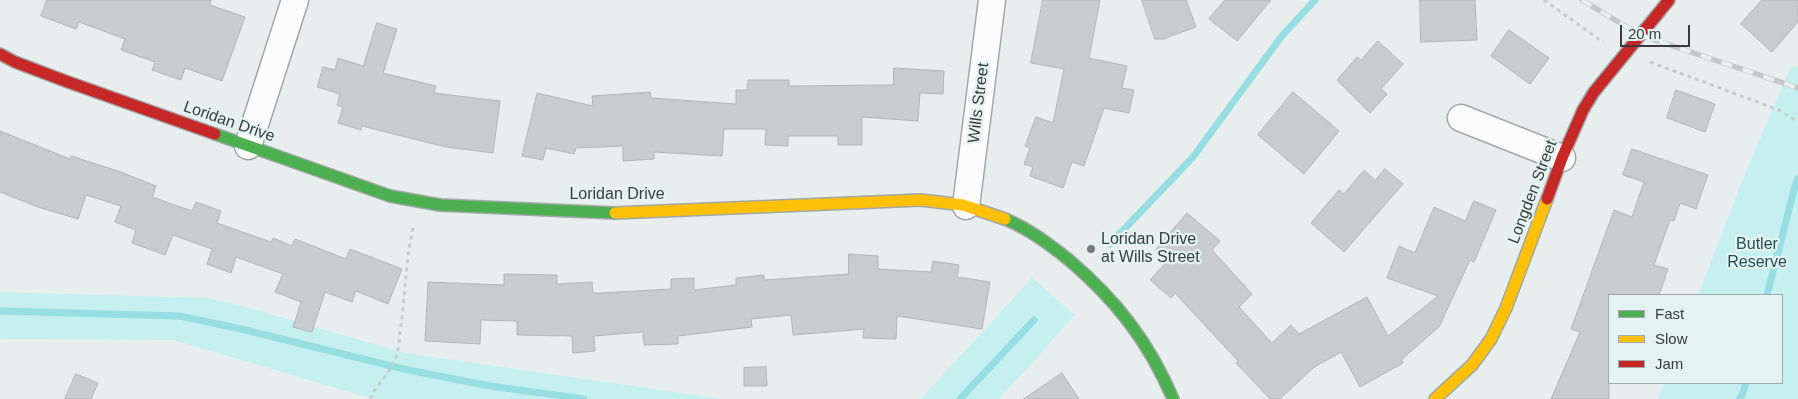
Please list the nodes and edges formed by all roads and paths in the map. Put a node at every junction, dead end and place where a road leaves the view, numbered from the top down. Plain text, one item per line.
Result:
1 (296, 0) edge
2 (992, 0) edge
3 (1544, 0) edge
4 (1669, 0) edge
5 (1626, 53) junction
6 (0, 54) edge
7 (1461, 118) dead end
8 (1798, 122) edge
9 (248, 146) junction
10 (1562, 158) junction
11 (420, 201) junction
12 (966, 206) junction
13 (370, 399) edge
14 (1173, 399) edge
15 (1436, 399) edge

1 - 9 street
2 - 12 street, Wills Street
3 - 5 path
4 - 5 street, Longden Street
5 - 8 path
5 - 10 street, Longden Street
6 - 9 street, Loridan Drive
7 - 10 street
9 - 11 street, Loridan Drive
10 - 15 street, Longden Street
11 - 12 street, Loridan Drive
11 - 13 path
12 - 14 street, Loridan Drive

